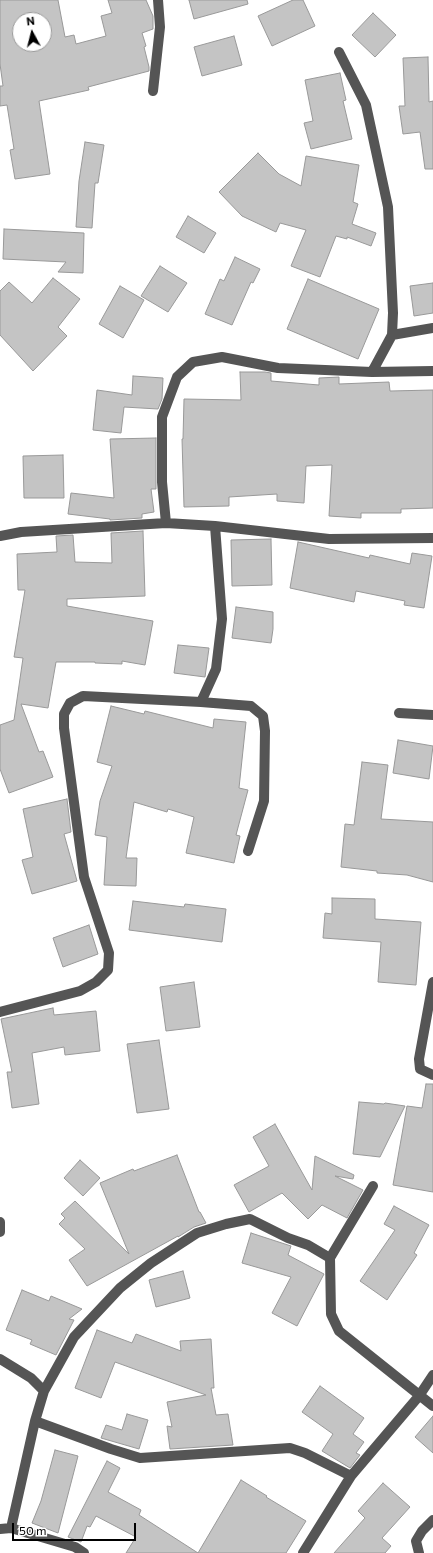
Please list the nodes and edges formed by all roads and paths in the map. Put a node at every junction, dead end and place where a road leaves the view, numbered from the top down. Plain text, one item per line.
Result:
1 (158, 0) edge
2 (339, 52) dead end
3 (153, 91) dead end
4 (433, 328) edge
5 (392, 335) junction
6 (433, 371) edge
7 (372, 372) junction
8 (166, 523) junction
9 (215, 526) junction
10 (0, 536) edge
11 (433, 538) edge
12 (201, 702) junction
13 (399, 713) dead end
14 (433, 715) edge
15 (248, 851) dead end
16 (433, 982) edge
17 (0, 1012) edge
18 (433, 1075) edge
19 (373, 1186) dead end
20 (0, 1222) edge
21 (0, 1232) edge
22 (330, 1258) junction
23 (0, 1359) edge
24 (433, 1375) edge
25 (44, 1391) junction
26 (418, 1396) junction
27 (433, 1406) edge
28 (35, 1421) junction
29 (351, 1476) junction
30 (433, 1520) edge
31 (11, 1528) junction
32 (0, 1529) edge
33 (84, 1553) edge
34 (303, 1553) edge
35 (419, 1553) edge

1 - 3 street
2 - 5 street
4 - 5 street
5 - 7 street
6 - 7 street
7 - 8 street
8 - 9 street
8 - 10 street
9 - 11 street
9 - 12 street
12 - 15 street
12 - 17 street
13 - 14 street
16 - 18 street
19 - 22 street
20 - 21 street
22 - 25 street
22 - 26 street
23 - 25 street
24 - 26 street
25 - 28 street
26 - 27 street
26 - 29 street
28 - 29 street
28 - 31 street
29 - 34 street
30 - 35 street
31 - 32 street
31 - 33 street

